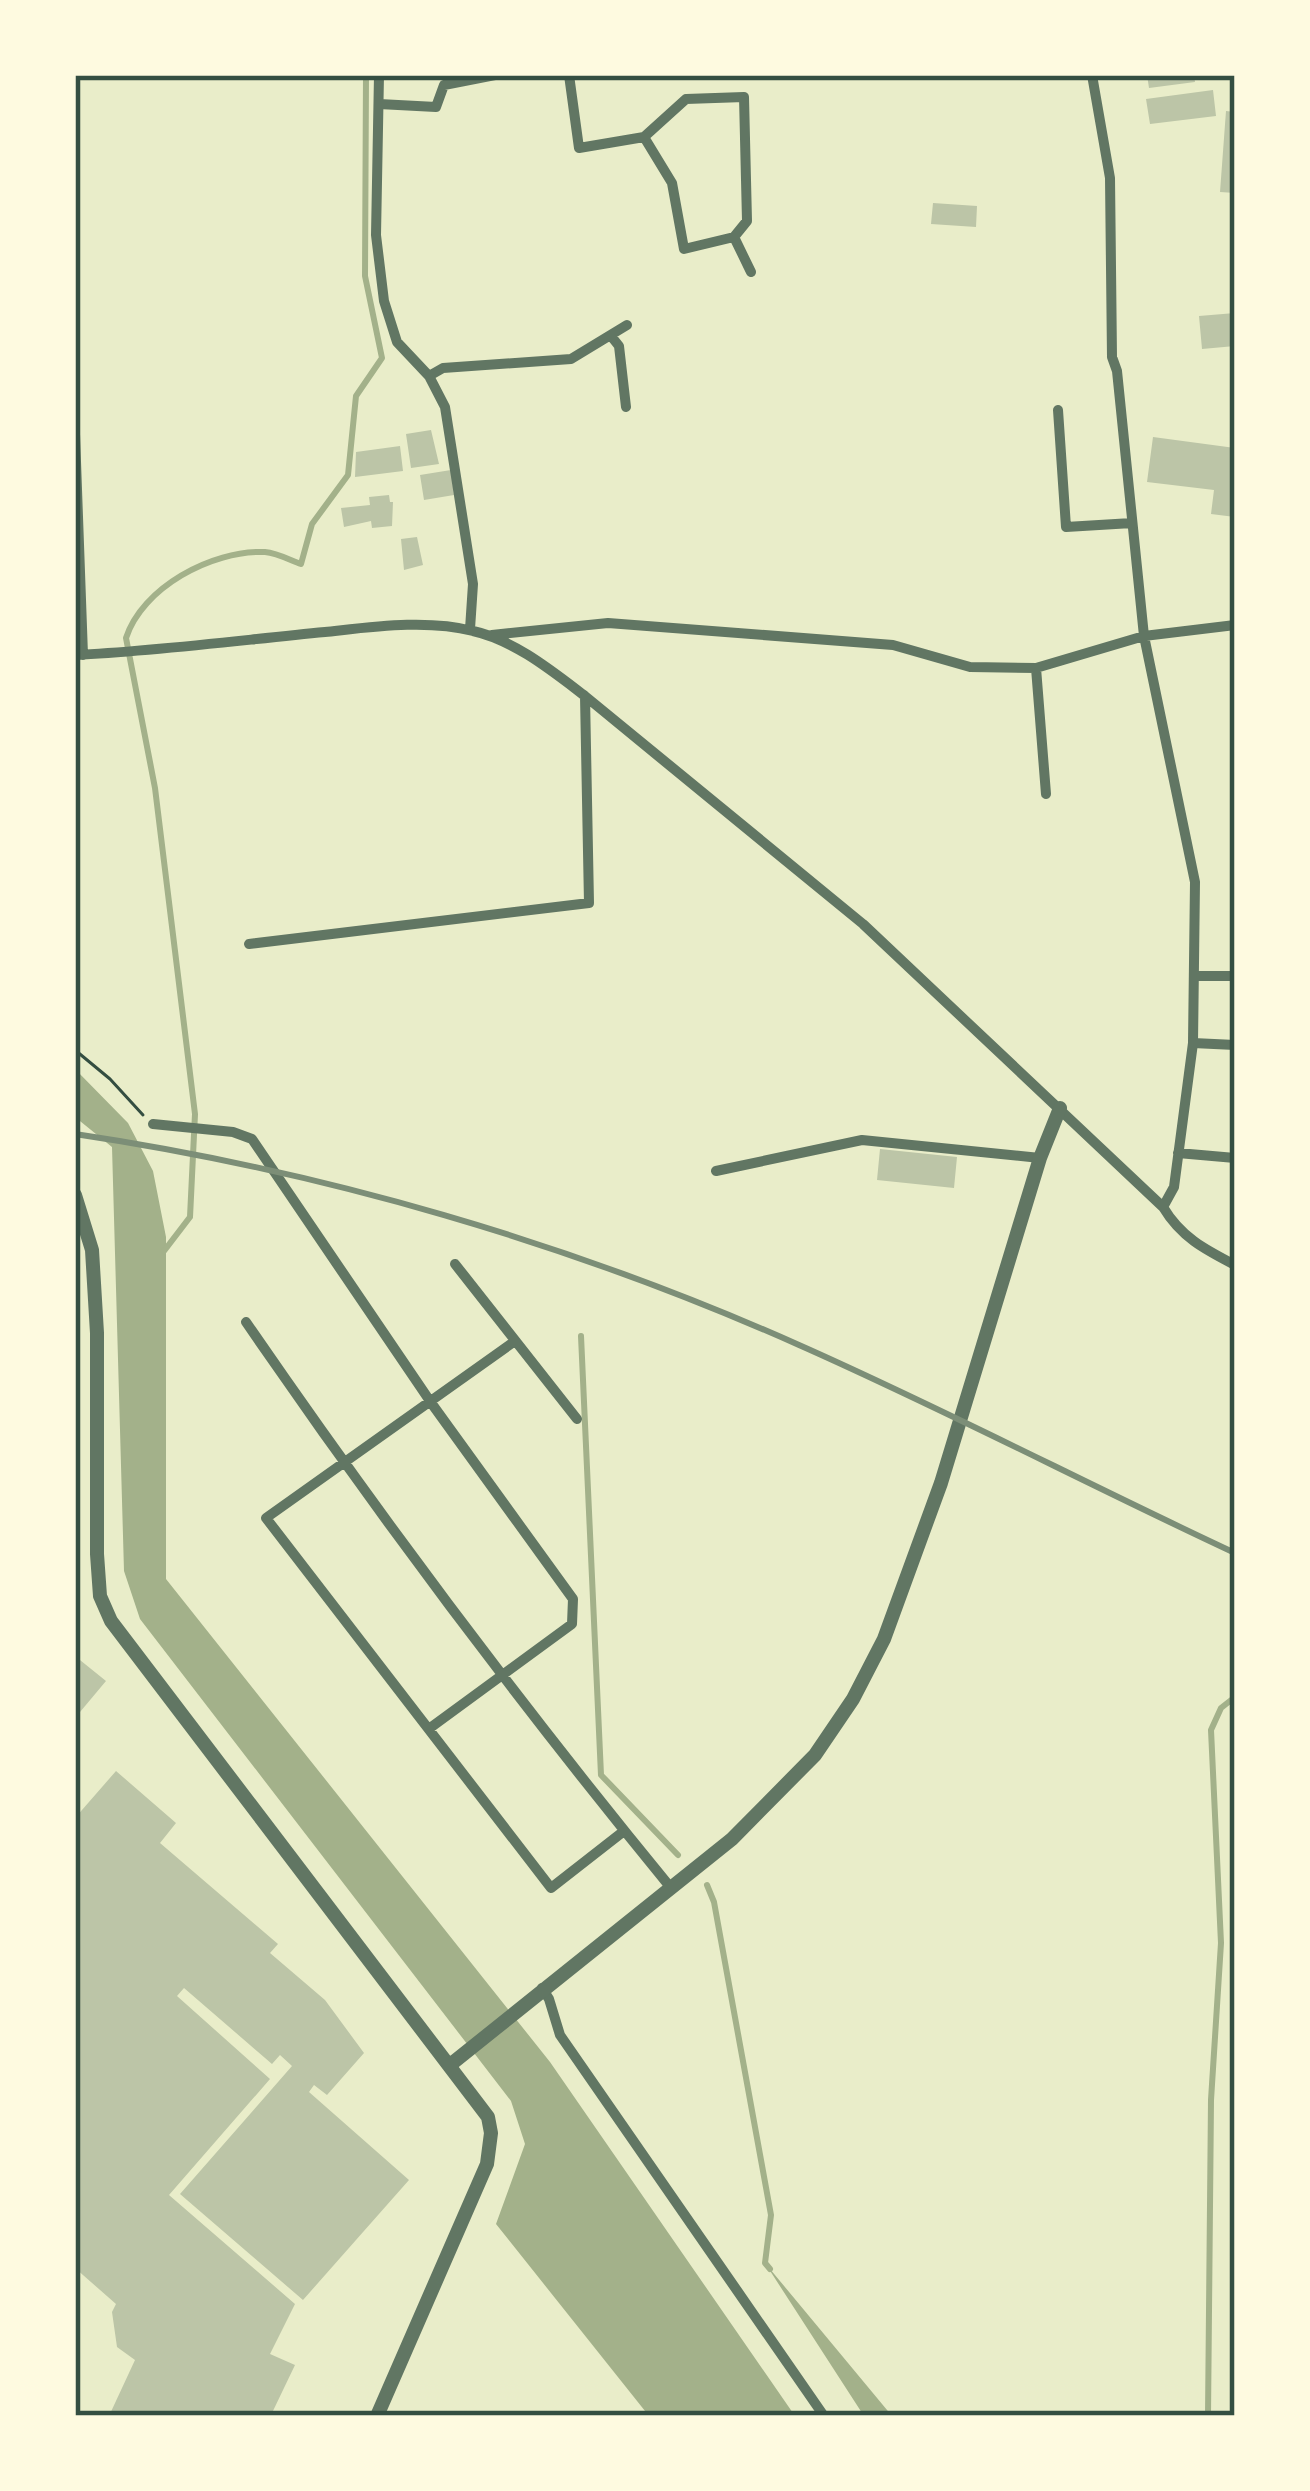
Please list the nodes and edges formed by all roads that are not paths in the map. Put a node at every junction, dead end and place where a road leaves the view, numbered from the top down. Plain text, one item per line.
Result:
1 (379, 75) edge
2 (495, 75) edge
3 (569, 75) edge
4 (1092, 75) edge
5 (379, 104) junction
6 (644, 137) junction
7 (734, 237) junction
8 (751, 272) dead end
9 (627, 326) dead end
10 (611, 336) junction
11 (429, 376) junction
12 (626, 407) dead end
13 (1058, 410) dead end
14 (75, 434) edge
15 (1132, 523) junction
16 (1235, 625) edge
17 (470, 629) junction
18 (489, 635) junction
19 (1144, 636) junction
20 (79, 655) edge
21 (1036, 668) junction
22 (585, 696) junction
23 (1046, 794) dead end
24 (248, 944) dead end
25 (1195, 976) junction
26 (1235, 976) edge
27 (1192, 1043) junction
28 (1235, 1045) edge
29 (1060, 1108) junction
30 (153, 1124) road end
31 (1178, 1154) junction
32 (1040, 1158) junction
33 (1235, 1158) edge
34 (716, 1171) dead end
35 (75, 1195) edge
36 (1163, 1207) junction
37 (455, 1264) dead end
38 (1235, 1265) edge
39 (246, 1322) dead end
40 (515, 1341) junction
41 (431, 1404) junction
42 (577, 1419) dead end
43 (344, 1465) junction
44 (502, 1678) junction
45 (430, 1728) junction
46 (624, 1831) junction
47 (670, 1888) junction
48 (537, 1992) junction
49 (450, 2065) junction
50 (377, 2416) edge
51 (824, 2416) edge

1 - 5 street
2 - 5 street
3 - 6 street
4 - 15 street
5 - 11 street
6 - 7 street
6 - 7 street
7 - 8 street
9 - 10 street
10 - 11 street
10 - 12 street
11 - 17 street
13 - 15 street
14 - 20 street
15 - 19 street
16 - 19 street
17 - 18 street
17 - 20 street
18 - 21 street
18 - 22 street
19 - 21 street
19 - 25 street
21 - 23 street
22 - 24 street
22 - 29 street
25 - 26 street
25 - 27 street
27 - 28 street
27 - 31 street
29 - 32 street
29 - 36 street
30 - 41 street
31 - 33 street
31 - 36 street
32 - 34 street
32 - 47 street
35 - 49 street
36 - 38 street
37 - 40 street
39 - 43 street
40 - 41 street
40 - 42 street
41 - 43 street
41 - 44 street
43 - 44 street
43 - 45 street
44 - 45 street
44 - 46 street
45 - 46 street
46 - 47 street
47 - 48 street
48 - 49 street
48 - 51 street
49 - 50 street

